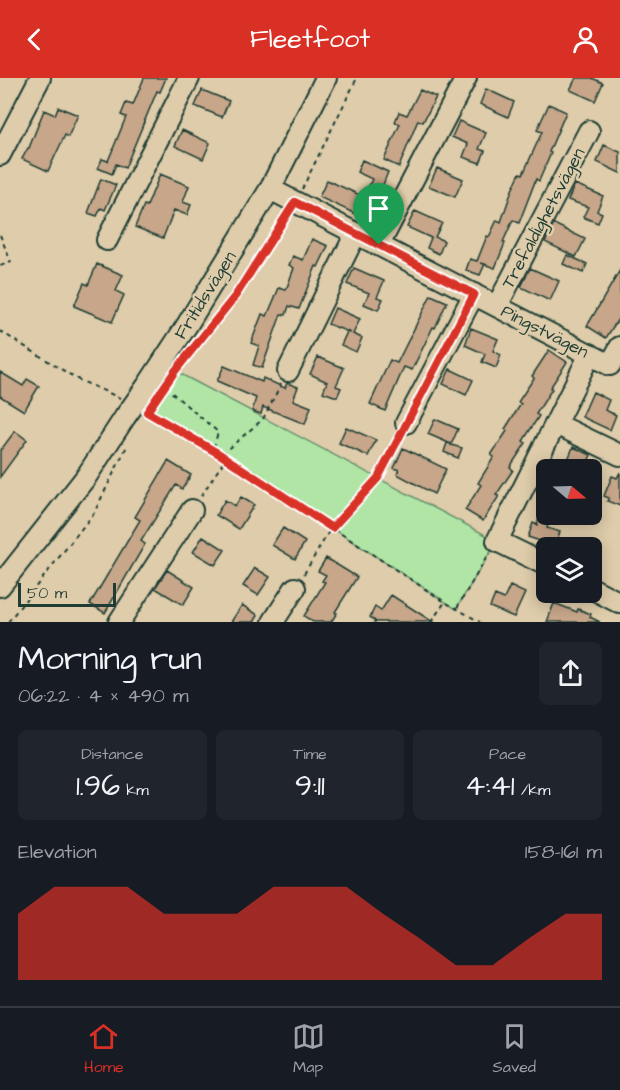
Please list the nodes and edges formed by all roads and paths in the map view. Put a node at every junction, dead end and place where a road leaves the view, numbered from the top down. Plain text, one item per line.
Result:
1 (40, 78) edge
2 (189, 78) edge
3 (326, 78) edge
4 (357, 78) edge
5 (466, 78) edge
6 (589, 131) dead end
7 (0, 156) edge
8 (270, 189) junction
9 (295, 202) junction
10 (356, 233) junction
11 (0, 235) edge
12 (107, 240) dead end
13 (379, 245) junction
14 (0, 266) edge
15 (474, 294) junction
16 (497, 306) junction
17 (0, 331) edge
18 (620, 347) edge
19 (189, 354) dead end
20 (590, 354) junction
21 (288, 371) joint
22 (155, 386) junction
23 (129, 408) junction
24 (406, 423) joint
25 (556, 423) junction
26 (129, 443) dead end
27 (213, 450) junction
28 (221, 455) junction
29 (620, 455) edge
30 (226, 458) junction
31 (192, 510) joint
32 (332, 528) junction
33 (497, 541) junction
34 (536, 561) edge
35 (0, 586) edge
36 (295, 588) joint
37 (602, 594) edge
38 (445, 602) junction
39 (620, 603) edge
40 (456, 609) junction
41 (8, 622) edge
42 (119, 622) edge
43 (273, 622) edge
44 (431, 622) edge
45 (480, 622) edge

1 - 7 street
2 - 12 street
3 - 8 street, Fritidsvägen
4 - 9 path
5 - 13 street
6 - 16 street, Trefaldighetsvägen
8 - 9 street, Pingstvägen
8 - 22 street, Fritidsvägen
9 - 10 street, Pingstvägen
9 - 19 path
10 - 13 street, Pingstvägen
10 - 21 street
11 - 14 path
13 - 15 street, Pingstvägen
15 - 16 street, Pingstvägen
15 - 24 street
16 - 20 street, Pingstvägen
17 - 23 path
18 - 20 street, Pingstvägen
20 - 25 street
21 - 28 path
22 - 23 street, Fritidsvägen, bridge
22 - 27 path
23 - 27 path
23 - 35 street, Fritidsvägen
24 - 32 path
25 - 29 street
25 - 33 street
26 - 41 path
27 - 28 path
28 - 30 path
30 - 31 path
30 - 32 path
31 - 42 street
32 - 36 path
32 - 38 path
33 - 34 street
33 - 40 path
36 - 43 street
37 - 39 street
38 - 40 path
38 - 44 path
40 - 45 path

